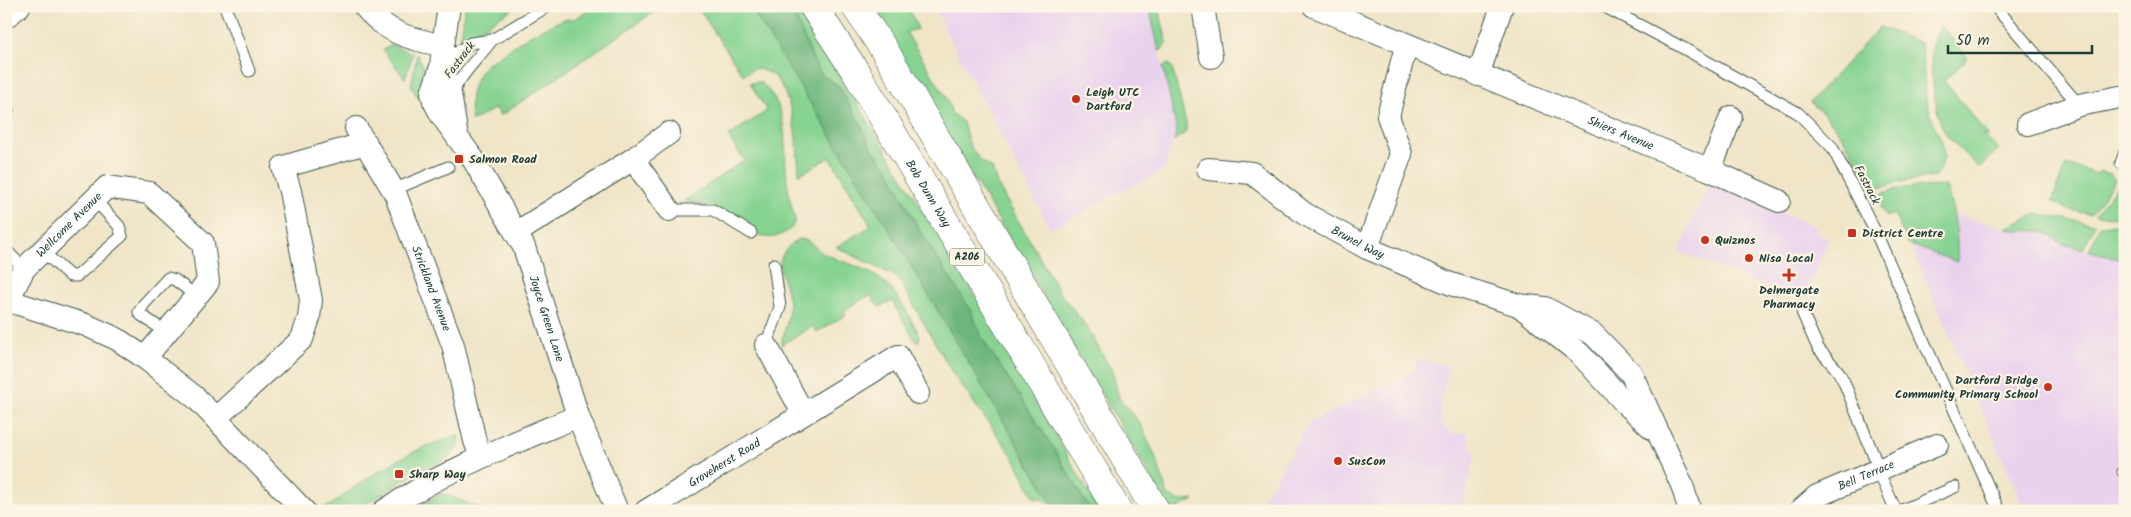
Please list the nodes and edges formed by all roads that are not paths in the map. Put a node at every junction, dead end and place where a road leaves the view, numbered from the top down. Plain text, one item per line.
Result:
1 (19, 6) edge
2 (225, 6) edge
3 (364, 6) edge
4 (449, 6) edge
5 (548, 6) edge
6 (813, 6) edge
7 (855, 6) edge
8 (1203, 6) edge
9 (1314, 6) edge
10 (1502, 6) edge
11 (1603, 6) edge
12 (1998, 10) dead end
13 (6, 17) edge
14 (492, 40) junction
15 (443, 44) junction
16 (1406, 46) junction
17 (1210, 57) dead end
18 (441, 67) junction
19 (249, 71) dead end
20 (1478, 75) junction
21 (2125, 96) edge
22 (451, 97) junction
23 (2079, 105) junction
24 (1731, 117) dead end
25 (2028, 124) dead end
26 (669, 133) dead end
27 (457, 135) junction
28 (2125, 152) edge
29 (633, 159) junction
30 (2121, 163) dead end
31 (448, 167) dead end
32 (1208, 169) dead end
33 (1710, 170) junction
34 (394, 190) junction
35 (94, 199) junction
36 (1779, 201) dead end
37 (669, 210) joint
38 (516, 233) junction
39 (751, 233) dead end
40 (1367, 248) junction
41 (6, 250) edge
42 (42, 251) junction
43 (774, 264) dead end
44 (24, 269) junction
45 (196, 296) junction
46 (7, 300) edge
47 (1802, 312) dead end
48 (166, 332) junction
49 (766, 345) joint
50 (145, 358) junction
51 (918, 393) dead end
52 (803, 413) junction
53 (578, 416) junction
54 (216, 418) junction
55 (1937, 445) dead end
56 (482, 457) junction
57 (1879, 469) junction
58 (1955, 487) dead end
59 (304, 511) edge
60 (384, 511) edge
61 (616, 511) edge
62 (646, 511) edge
63 (1118, 511) edge
64 (1156, 511) edge
65 (1690, 511) edge
66 (1800, 511) edge
67 (1896, 511) edge
68 (1900, 511) edge
69 (1999, 511) edge

1 - 13 street
2 - 19 lane
3 - 15 street
4 - 15 street
5 - 14 lane, Fastrack
6 - 63 main road, Bob Dunn Way / A206
7 - 64 main road, A206
8 - 17 street
9 - 16 street, Shiers Avenue
10 - 20 street
11 - 69 lane, Fastrack
12 - 23 lane
14 - 18 lane, Fastrack
14 - 22 lane, Fastrack
15 - 18 street
16 - 20 street, Shiers Avenue
16 - 40 street
18 - 22 street, Joyce Green Lane
18 - 27 street, Joyce Green Lane
20 - 33 street, Shiers Avenue
21 - 23 street
22 - 27 street, Joyce Green Lane
23 - 25 street
24 - 33 street
26 - 29 street
27 - 38 street, Joyce Green Lane
28 - 30 lane
29 - 37 street
29 - 38 street
31 - 34 lane
32 - 40 street, Brunel Way
33 - 36 street, Shiers Avenue
34 - 54 street, Strickland Avenue
34 - 56 street, Strickland Avenue
35 - 42 street, Wellcome Avenue
35 - 42 lane
35 - 45 street, Wellcome Avenue
37 - 39 lane
38 - 53 street, Joyce Green Lane
40 - 65 street, Brunel Way
41 - 44 lane
42 - 44 street, Wellcome Avenue
43 - 49 lane
44 - 46 street, Wellcome Avenue
45 - 48 street, Wellcome Avenue
45 - 48 lane
46 - 50 street, Wellcome Avenue
47 - 57 lane
48 - 50 street, Wellcome Avenue
49 - 52 street
50 - 54 street, Wellcome Avenue
51 - 52 street, Groveherst Road
52 - 62 street, Groveherst Road
53 - 56 street
53 - 61 street, Joyce Green Lane
54 - 59 street, Wellcome Avenue
55 - 57 street, Bell Terrace
56 - 60 street
57 - 66 street, Bell Terrace
57 - 67 lane
58 - 68 lane

